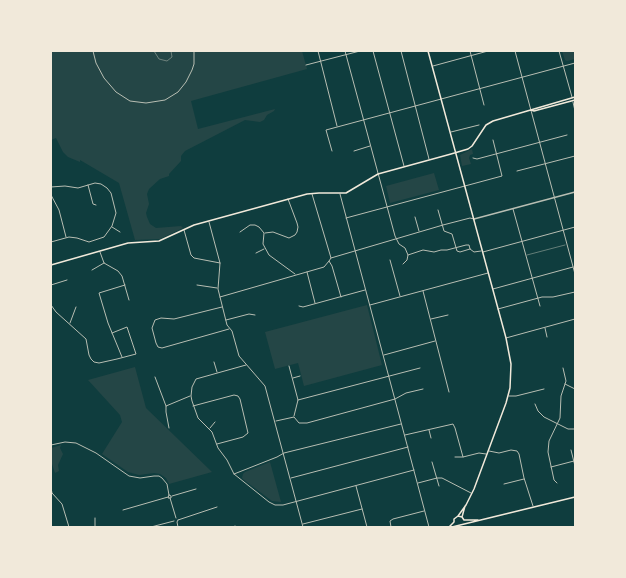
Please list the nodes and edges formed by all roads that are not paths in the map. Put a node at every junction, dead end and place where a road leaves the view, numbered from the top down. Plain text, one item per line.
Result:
1 (93, 51) edge
2 (154, 51) edge
3 (171, 51) edge
4 (194, 51) edge
5 (318, 51) edge
6 (345, 51) edge
7 (360, 51) edge
8 (373, 51) edge
9 (400, 51) edge
10 (428, 51) edge
11 (470, 51) edge
12 (488, 51) edge
13 (515, 51) edge
14 (559, 51) edge
15 (346, 55) junction
16 (471, 56) junction
17 (320, 62) junction
18 (575, 63) edge
19 (306, 65) dead end
20 (432, 66) junction
21 (563, 66) junction
22 (522, 78) junction
23 (480, 89) junction
24 (575, 98) edge
25 (441, 99) junction
26 (572, 99) junction
27 (484, 105) dead end
28 (415, 106) junction
29 (531, 110) junction
30 (575, 111) edge
31 (390, 113) junction
32 (364, 120) junction
33 (479, 125) dead end
34 (338, 127) junction
35 (450, 132) junction
36 (567, 135) dead end
37 (493, 140) dead end
38 (540, 142) junction
39 (371, 146) junction
40 (332, 151) dead end
41 (354, 151) dead end
42 (456, 153) junction
43 (496, 154) junction
44 (575, 156) edge
45 (473, 158) dead end
46 (430, 160) junction
47 (545, 164) junction
48 (405, 167) junction
49 (517, 172) dead end
50 (378, 174) junction
51 (88, 185) junction
52 (465, 186) junction
53 (51, 187) edge
54 (575, 192) edge
55 (312, 193) junction
56 (51, 194) edge
57 (340, 194) junction
58 (554, 198) junction
59 (288, 199) junction
60 (96, 205) dead end
61 (387, 207) junction
62 (512, 208) junction
63 (438, 210) dead end
64 (415, 217) dead end
65 (346, 218) junction
66 (474, 219) junction
67 (209, 221) junction
68 (443, 225) junction
69 (112, 226) junction
70 (575, 227) edge
71 (184, 230) junction
72 (563, 230) junction
73 (120, 232) dead end
74 (240, 232) dead end
75 (419, 232) junction
76 (264, 233) junction
77 (67, 237) junction
78 (397, 238) junction
79 (51, 242) edge
80 (521, 242) junction
81 (567, 244) junction
82 (456, 247) junction
83 (264, 248) junction
84 (470, 249) junction
85 (355, 251) junction
86 (482, 251) junction
87 (100, 252) junction
88 (256, 253) dead end
89 (408, 255) junction
90 (525, 255) junction
91 (330, 258) junction
92 (390, 260) dead end
93 (329, 261) junction
94 (104, 263) junction
95 (220, 263) junction
96 (403, 264) dead end
97 (51, 265) edge
98 (573, 267) junction
99 (92, 270) dead end
100 (307, 271) junction
101 (295, 274) junction
102 (488, 274) junction
103 (575, 274) edge
104 (531, 279) junction
105 (67, 280) dead end
106 (51, 285) edge
107 (125, 285) junction
108 (197, 285) dead end
109 (218, 288) junction
110 (492, 289) junction
111 (366, 290) junction
112 (422, 291) junction
113 (575, 292) edge
114 (400, 296) junction
115 (220, 297) junction
116 (341, 297) junction
117 (537, 299) junction
118 (130, 300) dead end
119 (315, 303) junction
120 (51, 305) edge
121 (370, 305) junction
122 (298, 306) dead end
123 (540, 306) dead end
124 (76, 307) dead end
125 (222, 307) junction
126 (498, 309) junction
127 (255, 315) dead end
128 (448, 315) dead end
129 (575, 319) edge
130 (226, 320) junction
131 (430, 320) junction
132 (69, 324) junction
133 (544, 327) junction
134 (230, 329) junction
135 (112, 333) junction
136 (506, 338) junction
137 (547, 338) dead end
138 (436, 341) junction
139 (383, 355) junction
140 (122, 358) junction
141 (214, 362) dead end
142 (246, 365) junction
143 (289, 366) dead end
144 (420, 368) dead end
145 (563, 368) dead end
146 (217, 372) junction
147 (300, 376) dead end
148 (389, 376) junction
149 (155, 377) dead end
150 (292, 378) junction
151 (565, 384) junction
152 (423, 389) dead end
153 (544, 389) dead end
154 (575, 389) edge
155 (449, 392) dead end
156 (191, 396) junction
157 (508, 396) junction
158 (395, 399) junction
159 (298, 400) junction
160 (535, 404) dead end
161 (166, 406) junction
162 (193, 406) junction
163 (294, 417) junction
164 (215, 422) dead end
165 (275, 422) junction
166 (401, 423) junction
167 (557, 424) junction
168 (169, 428) dead end
169 (209, 428) junction
170 (429, 429) junction
171 (575, 429) edge
172 (405, 435) junction
173 (431, 438) dead end
174 (217, 444) junction
175 (51, 445) edge
176 (408, 447) junction
177 (488, 450) junction
178 (570, 450) dead end
179 (284, 453) junction
180 (487, 455) junction
181 (463, 457) junction
182 (455, 458) dead end
183 (574, 461) junction
184 (432, 462) dead end
185 (51, 466) edge
186 (575, 466) edge
187 (551, 467) junction
188 (414, 470) junction
189 (51, 472) edge
190 (234, 474) junction
191 (291, 478) junction
192 (437, 478) junction
193 (524, 478) junction
194 (418, 483) junction
195 (504, 484) dead end
196 (557, 484) dead end
197 (355, 486) junction
198 (439, 486) dead end
199 (51, 488) edge
200 (196, 489) dead end
201 (472, 493) junction
202 (169, 495) junction
203 (172, 496) junction
204 (575, 497) edge
205 (169, 498) junction
206 (297, 501) junction
207 (466, 505) junction
208 (217, 507) dead end
209 (534, 508) junction
210 (362, 509) junction
211 (123, 510) dead end
212 (425, 511) junction
213 (458, 516) junction
214 (462, 517) junction
215 (95, 518) dead end
216 (464, 520) junction
217 (478, 520) junction
218 (176, 521) junction
219 (454, 522) junction
220 (303, 524) junction
221 (463, 524) junction
222 (456, 525) junction
223 (68, 527) edge
224 (95, 527) edge
225 (151, 527) edge
226 (178, 527) edge
227 (304, 527) edge
228 (367, 527) edge
229 (391, 527) edge
230 (429, 527) edge
231 (449, 527) edge
232 (452, 527) edge

1 - 4 street
2 - 3 lane
5 - 17 street
6 - 15 street
7 - 15 street
8 - 31 street
9 - 28 street
10 - 20 main road
11 - 16 street
12 - 16 street
13 - 22 street
14 - 21 street
15 - 17 street
15 - 32 street
16 - 20 street
16 - 23 street
17 - 19 street
17 - 34 street
18 - 21 street
20 - 25 main road
21 - 22 street
21 - 26 street
22 - 23 street
22 - 29 street
23 - 25 street
23 - 27 street
24 - 26 main road
25 - 28 street
25 - 35 main road
26 - 29 main road
26 - 30 street
28 - 31 street
28 - 46 street
29 - 38 street
29 - 42 main road
31 - 32 street
31 - 48 street
32 - 34 street
32 - 39 street
33 - 35 street
34 - 40 street
35 - 42 main road
36 - 38 street
37 - 43 street
38 - 43 street
38 - 47 street
39 - 41 street
39 - 50 street
42 - 46 main road
42 - 52 main road
43 - 45 street
43 - 52 street
44 - 47 street
46 - 48 main road
47 - 49 street
47 - 58 street
48 - 50 main road
50 - 57 main road
50 - 61 street
51 - 53 street
51 - 60 street
51 - 69 street
52 - 61 street
52 - 66 main road
54 - 58 street
55 - 57 main road
55 - 59 main road
55 - 91 street
56 - 77 street
57 - 65 street
58 - 62 street
58 - 72 street
59 - 67 main road
59 - 76 street
61 - 65 street
61 - 78 street
62 - 66 street
62 - 80 street
63 - 68 street
64 - 75 street
65 - 85 street
66 - 68 street
66 - 86 main road
67 - 71 main road
67 - 95 street
68 - 75 street
68 - 82 street
69 - 73 street
69 - 77 street
70 - 72 street
71 - 87 main road
71 - 95 street
72 - 80 street
72 - 81 street
74 - 76 street
75 - 78 street
76 - 83 street
77 - 79 street
78 - 85 street
78 - 89 street
80 - 86 street
80 - 90 street
81 - 90 lane
81 - 98 street
82 - 84 street
82 - 84 street
82 - 89 street
83 - 88 street
83 - 101 street
84 - 86 street
85 - 91 street
85 - 111 street
86 - 102 main road
87 - 94 street
87 - 97 main road
89 - 96 street
90 - 104 street
91 - 93 street
92 - 114 street
93 - 100 street
93 - 116 street
94 - 99 street
94 - 107 street
95 - 109 street
98 - 103 street
98 - 104 street
100 - 101 street
100 - 119 street
101 - 115 street
102 - 110 main road
102 - 112 street
104 - 110 street
104 - 117 street
105 - 106 street
107 - 118 street
107 - 135 street
108 - 109 street
109 - 115 street
110 - 126 main road
111 - 116 street
111 - 121 street
112 - 114 street
112 - 131 street
113 - 117 street
114 - 121 street
115 - 125 street
116 - 119 street
117 - 123 street
117 - 126 street
119 - 122 street
120 - 132 street
121 - 139 street
124 - 132 street
125 - 130 street
125 - 134 street
126 - 136 main road
127 - 130 street
128 - 131 street
129 - 133 street
130 - 134 street
131 - 138 street
132 - 140 street
133 - 136 street
133 - 137 street
134 - 142 street
135 - 140 street
135 - 140 street
136 - 157 main road
138 - 139 street
138 - 155 street
139 - 148 street
141 - 146 street
142 - 146 street
142 - 165 street
143 - 150 street
144 - 148 street
145 - 151 street
146 - 156 street
147 - 150 street
148 - 158 street
148 - 159 street
149 - 161 street
150 - 159 street
151 - 154 street
151 - 167 street
152 - 158 street
153 - 157 street
156 - 161 street
156 - 162 street
157 - 177 main road
158 - 163 street
158 - 166 street
159 - 163 street
160 - 167 street
161 - 168 street
162 - 169 street
162 - 174 street
163 - 165 street
164 - 169 street
165 - 179 street
166 - 172 street
166 - 179 street
167 - 171 street
167 - 187 street
169 - 174 street
170 - 172 street
170 - 173 street
170 - 181 street
172 - 176 street
174 - 190 street
175 - 202 street
176 - 188 street
176 - 191 street
177 - 180 main road
177 - 193 street
178 - 183 street
179 - 190 street
179 - 191 street
180 - 181 street
180 - 201 main road
181 - 182 street
183 - 186 street
183 - 187 street
184 - 192 street
185 - 189 street
187 - 196 street
188 - 194 street
188 - 197 street
190 - 206 street
191 - 206 street
192 - 194 street
192 - 198 street
192 - 201 street
193 - 195 street
193 - 209 street
194 - 212 street
197 - 206 street
197 - 210 street
199 - 223 street
200 - 203 street
201 - 207 main road
202 - 203 street
202 - 205 street
203 - 205 street
204 - 209 main road
205 - 211 street
205 - 218 street
206 - 220 street
207 - 213 main road
207 - 214 main road
208 - 218 street
209 - 217 main road
210 - 220 street
210 - 228 street
212 - 229 street
212 - 230 street
213 - 214 main road
213 - 219 main road
214 - 216 main road
215 - 224 street
216 - 217 main road
216 - 221 main road
217 - 221 main road
218 - 225 street
218 - 226 street
219 - 222 main road
219 - 231 main road
220 - 227 street
221 - 222 main road
222 - 232 main road

